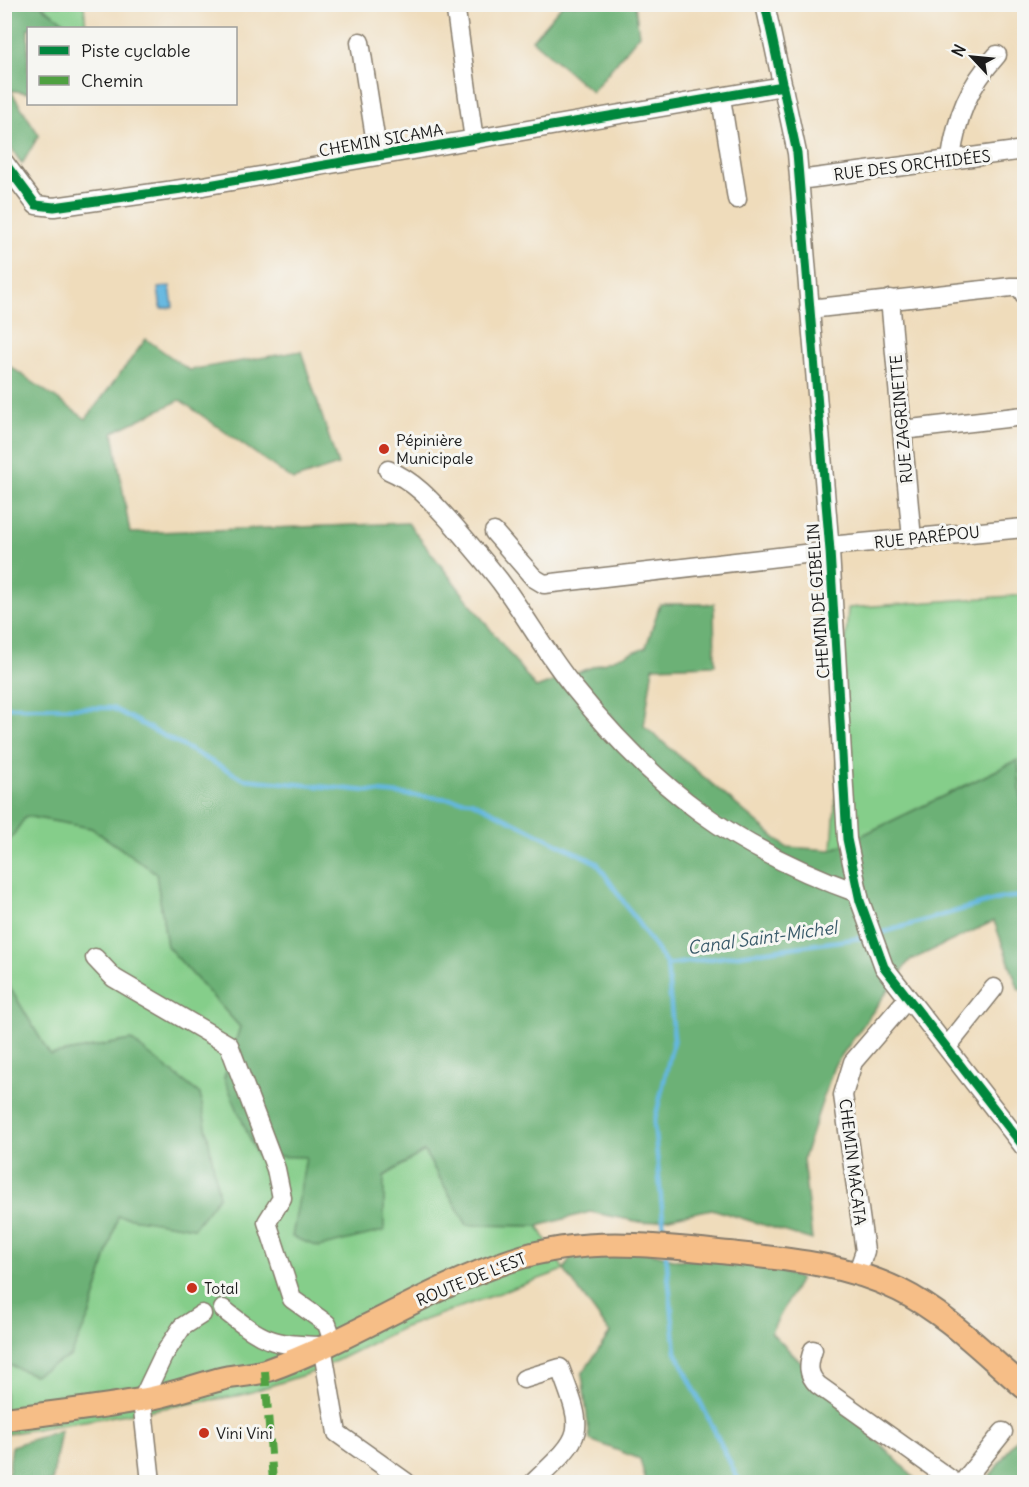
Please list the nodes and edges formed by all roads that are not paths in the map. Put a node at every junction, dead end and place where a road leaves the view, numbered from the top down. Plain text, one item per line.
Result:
1 (455, 4) edge
2 (765, 4) edge
3 (360, 42) dead end
4 (997, 55) dead end
5 (783, 86) junction
6 (721, 98) junction
7 (474, 140) junction
8 (1024, 150) edge
9 (378, 156) junction
10 (951, 158) junction
11 (4, 162) edge
12 (799, 180) junction
13 (737, 199) dead end
14 (1023, 291) edge
15 (890, 299) junction
16 (809, 309) junction
17 (1024, 416) edge
18 (902, 430) junction
19 (388, 470) dead end
20 (1024, 528) edge
21 (494, 532) dead end
22 (912, 539) junction
23 (830, 549) junction
24 (858, 893) junction
25 (95, 958) dead end
26 (994, 988) dead end
27 (908, 998) junction
28 (947, 1047) junction
29 (1024, 1147) edge
30 (857, 1274) junction
31 (224, 1309) dead end
32 (202, 1314) dead end
33 (328, 1344) junction
34 (813, 1350) dead end
35 (524, 1379) dead end
36 (1024, 1387) edge
37 (142, 1400) junction
38 (4, 1419) edge
39 (1003, 1432) dead end
40 (150, 1482) edge
41 (406, 1482) edge
42 (534, 1482) edge
43 (954, 1482) edge
44 (963, 1482) edge

1 - 7 street
2 - 5 street, CHEMIN DE GIBELIN
3 - 9 street
4 - 10 street
5 - 6 street, CHEMIN SICAMA
5 - 12 street, CHEMIN DE GIBELIN
6 - 7 street, CHEMIN SICAMA
6 - 13 street
7 - 9 street, CHEMIN SICAMA
8 - 10 street, RUE DES ORCHIDÉES
9 - 11 street, CHEMIN SICAMA
10 - 12 street, RUE DES ORCHIDÉES
12 - 16 street, CHEMIN DE GIBELIN
14 - 15 street
15 - 16 street
15 - 18 street, RUE ZAGRINETTE
16 - 23 street, CHEMIN DE GIBELIN
17 - 18 street
18 - 22 street, RUE ZAGRINETTE
19 - 24 street
20 - 22 street, RUE PARÉPOU
21 - 23 street, RUE PARÉPOU
22 - 23 street, RUE PARÉPOU
23 - 24 street, CHEMIN DE GIBELIN
24 - 27 street, CHEMIN DE GIBELIN
25 - 33 street
26 - 28 street
27 - 28 street, CHEMIN DE GIBELIN
27 - 30 street, CHEMIN MACATA
28 - 29 street, CHEMIN DE GIBELIN
30 - 33 main road, ROUTE DE L'EST
30 - 36 main road, ROUTE DE L'EST
31 - 33 street
32 - 37 street
33 - 37 main road, ROUTE DE L'EST
33 - 41 street
34 - 43 street
35 - 42 street
37 - 38 main road, ROUTE DE L'EST
37 - 40 street
39 - 44 street

